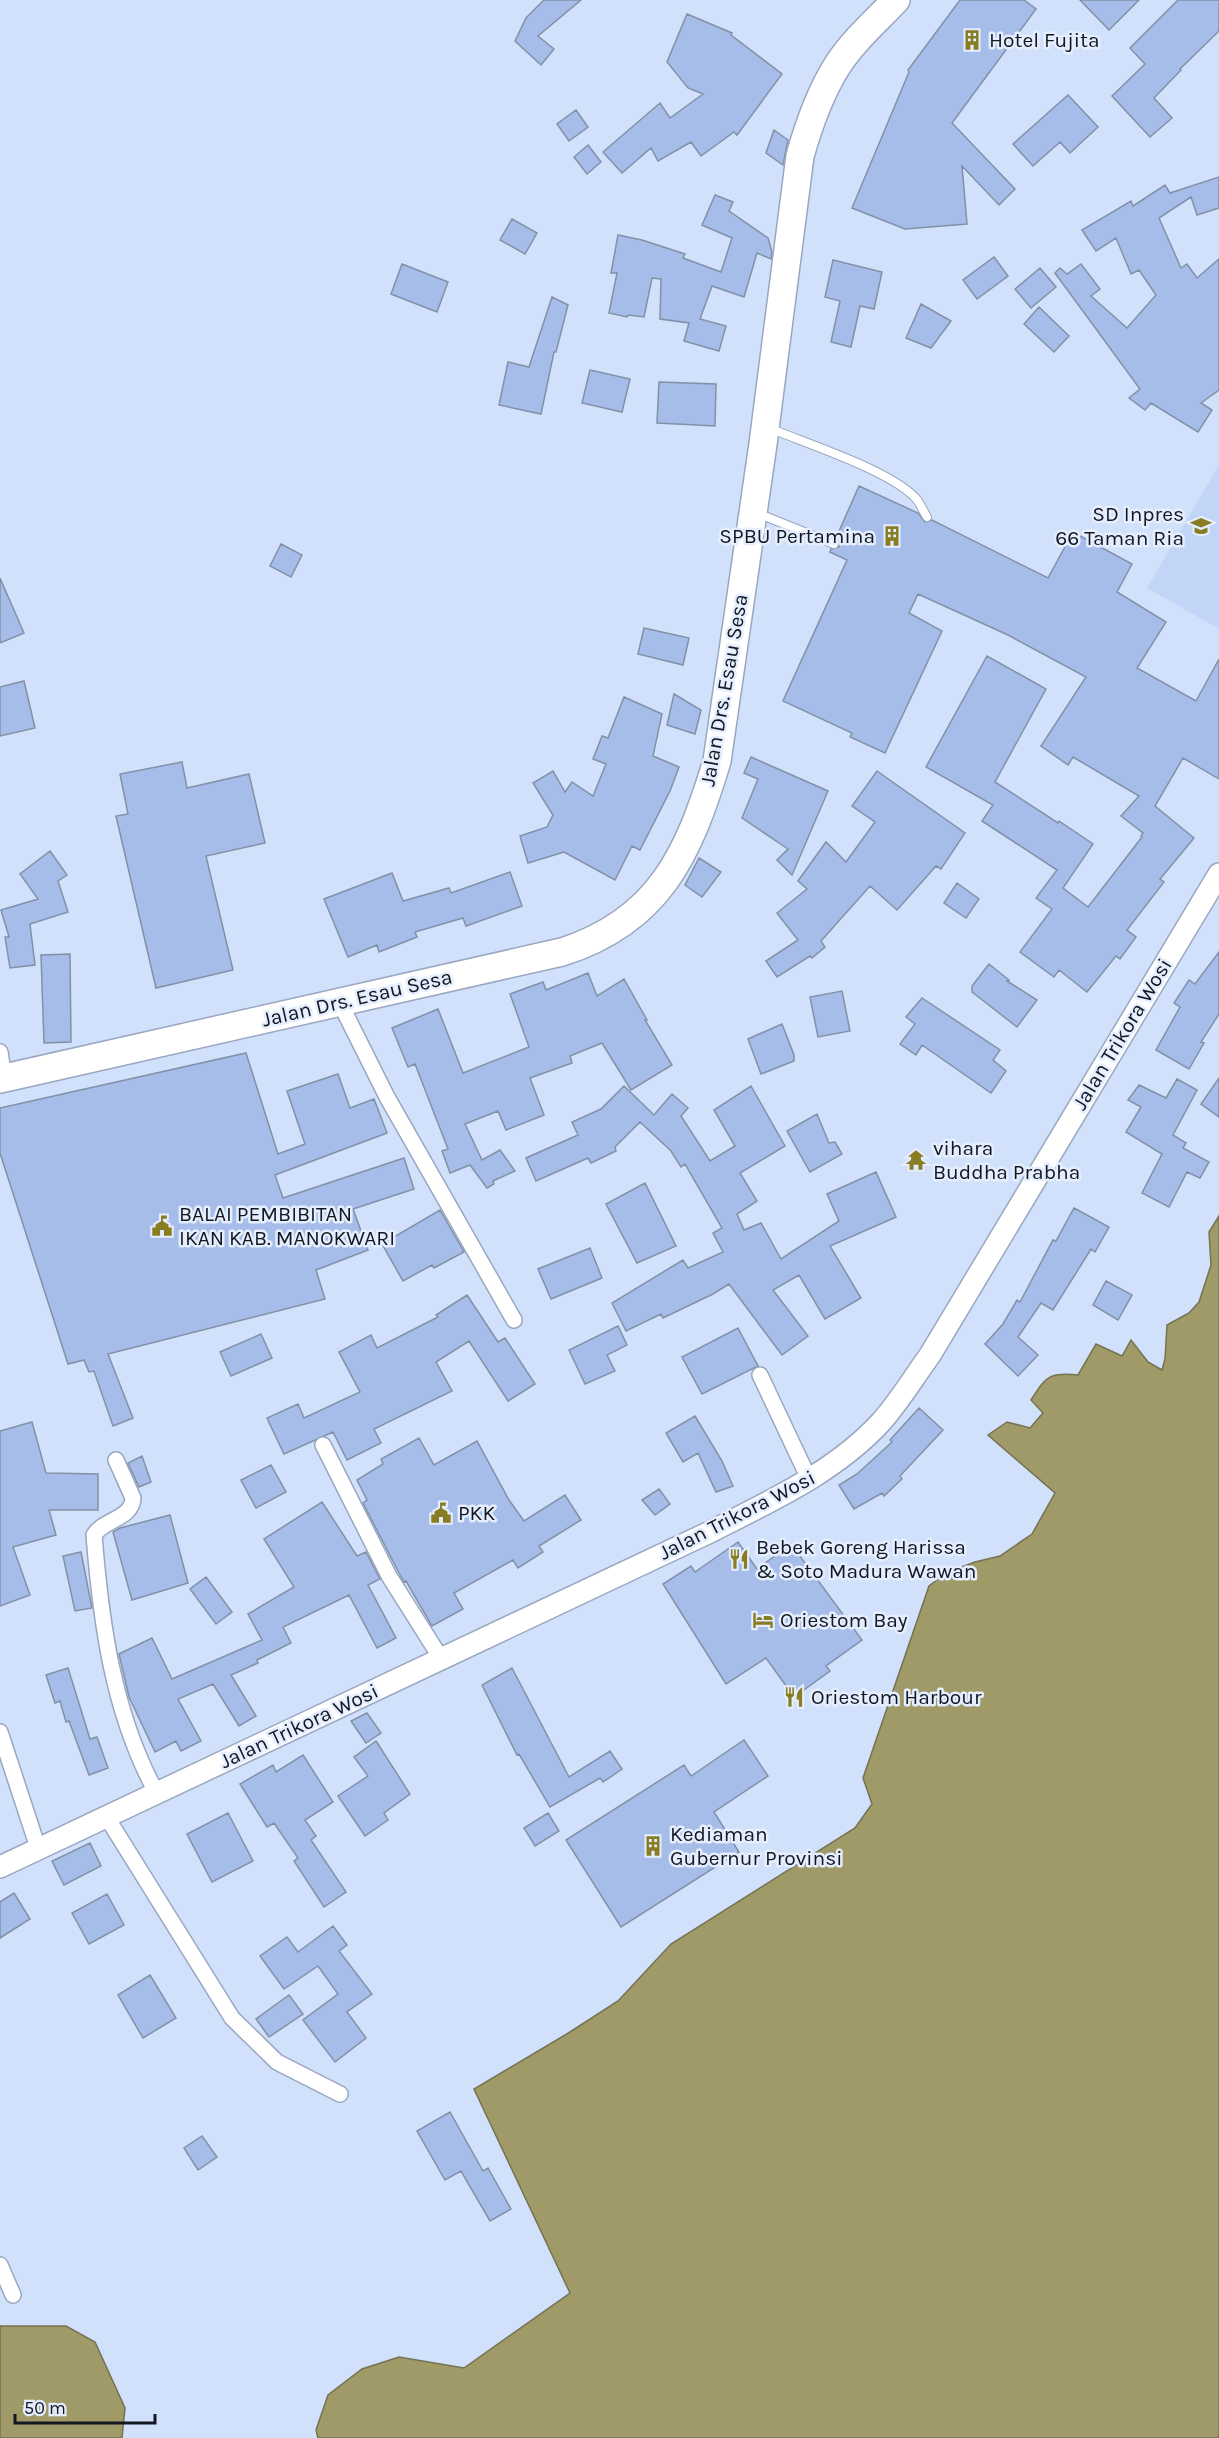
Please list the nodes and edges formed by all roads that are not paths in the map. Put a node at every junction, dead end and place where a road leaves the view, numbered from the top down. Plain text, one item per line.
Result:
1 (896, 0) edge
2 (765, 426) junction
3 (753, 511) junction
4 (927, 517) dead end
5 (834, 544) dead end
6 (1219, 874) edge
7 (339, 1001) junction
8 (1, 1069) edge
9 (514, 1320) dead end
10 (760, 1375) dead end
11 (323, 1445) dead end
12 (116, 1460) dead end
13 (809, 1479) junction
14 (442, 1660) junction
15 (0, 1732) edge
16 (156, 1792) junction
17 (106, 1816) junction
18 (38, 1848) junction
19 (0, 1867) edge
20 (340, 2094) dead end
21 (0, 2265) edge
22 (13, 2295) dead end

1 - 2 highway, Jalan Drs. Esau Sesa
2 - 3 highway, Jalan Drs. Esau Sesa
2 - 4 lane
3 - 5 lane
3 - 7 highway, Jalan Drs. Esau Sesa
6 - 13 street, Jalan Trikora Wosi
7 - 8 highway, Jalan Drs. Esau Sesa
7 - 9 street
10 - 13 street
11 - 14 street
12 - 16 street
13 - 14 street, Jalan Trikora Wosi
14 - 16 street, Jalan Trikora Wosi
15 - 18 street
16 - 17 street, Jalan Trikora Wosi
17 - 18 street, Jalan Trikora Wosi
17 - 20 street
18 - 19 street, Jalan Trikora Wosi
21 - 22 street

